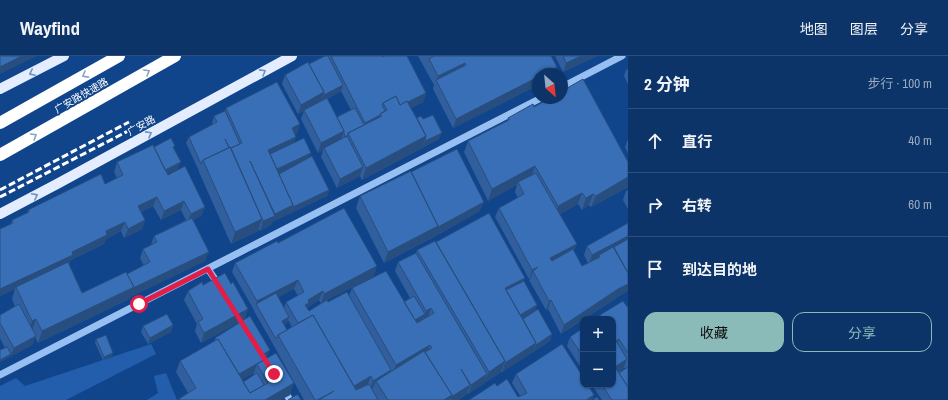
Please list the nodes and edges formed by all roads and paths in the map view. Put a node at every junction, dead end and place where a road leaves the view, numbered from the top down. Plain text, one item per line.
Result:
1 (64, 56) edge
2 (119, 56) edge
3 (175, 56) edge
4 (292, 56) edge
5 (622, 56) edge
6 (568, 84) edge
7 (0, 89) edge
8 (532, 103) edge
9 (0, 123) edge
10 (0, 155) edge
11 (0, 214) edge
12 (208, 269) junction
13 (225, 295) edge
14 (0, 375) edge
15 (278, 380) edge
16 (290, 400) edge

1 -> 7 main road
2 -> 9 highway, 广安路快速路
10 -> 3 highway, 广安路快速路
11 -> 4 main road, 广安路
5 - 6 street
8 - 12 street
12 - 13 street
12 - 14 street
15 - 16 street

